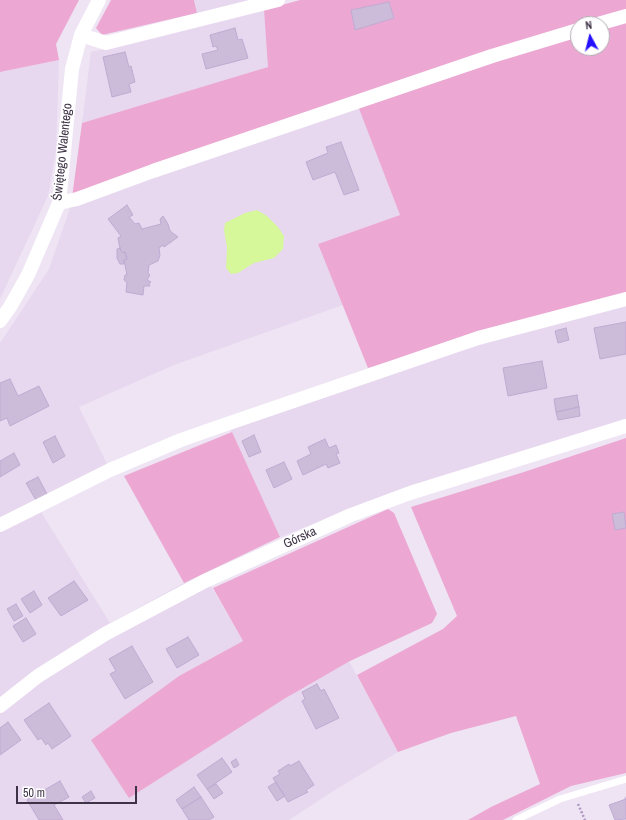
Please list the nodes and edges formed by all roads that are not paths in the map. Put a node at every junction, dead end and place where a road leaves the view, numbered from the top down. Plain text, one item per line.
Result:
1 (99, 0) edge
2 (278, 0) edge
3 (626, 16) edge
4 (610, 21) edge
5 (570, 32) edge
6 (81, 35) junction
7 (59, 203) junction
8 (626, 299) edge
9 (0, 321) edge
10 (626, 426) edge
11 (0, 525) edge
12 (0, 706) edge
13 (626, 779) edge
14 (516, 820) edge

1 - 6 street, Świętego Walentego
2 - 6 street
3 - 4 street
5 - 7 street
6 - 7 street, Świętego Walentego
7 - 9 street, Świętego Walentego
8 - 11 street
10 - 12 street, Górska
13 - 14 lane

